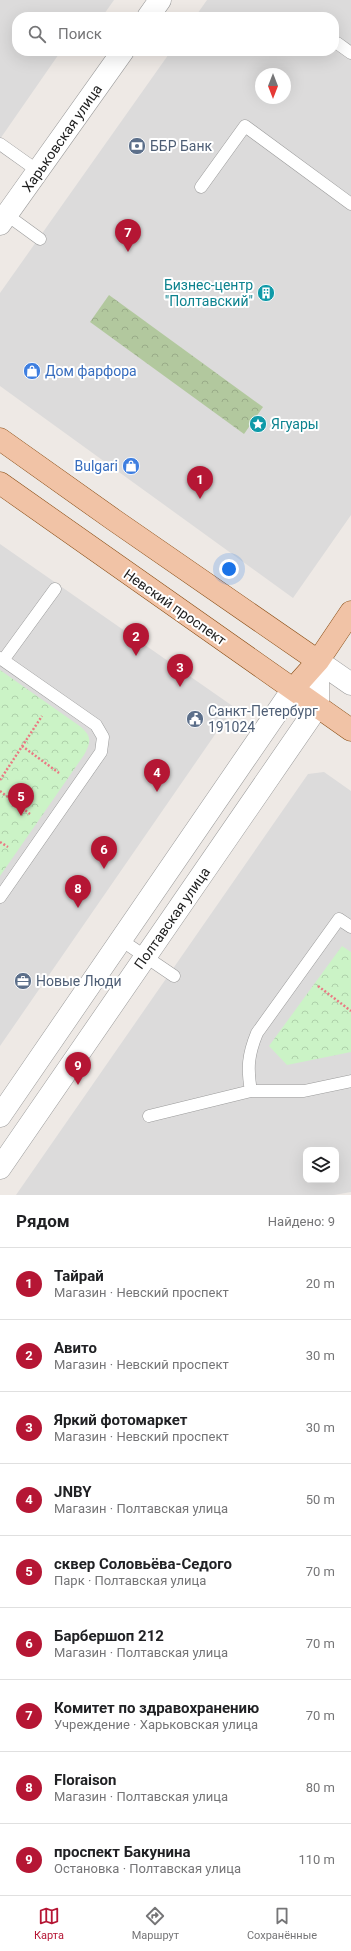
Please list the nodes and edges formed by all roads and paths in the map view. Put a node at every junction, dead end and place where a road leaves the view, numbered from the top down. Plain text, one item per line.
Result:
1 (160, 0) edge
2 (152, 12) edge
3 (339, 44) edge
4 (351, 53) edge
5 (119, 56) edge
6 (0, 144) edge
7 (38, 171) junction
8 (201, 187) dead end
9 (351, 204) edge
10 (3, 220) edge
11 (40, 239) dead end
12 (0, 439) edge
13 (0, 483) edge
14 (55, 589) dead end
15 (351, 612) edge
16 (2, 659) edge
17 (318, 660) junction
18 (351, 684) edge
19 (293, 689) junction
20 (55, 696) junction
21 (318, 706) junction
22 (351, 730) edge
23 (22, 746) junction
24 (0, 780) edge
25 (77, 786) junction
26 (0, 791) edge
27 (48, 828) junction
28 (0, 897) edge
29 (351, 926) edge
30 (121, 940) junction
31 (146, 957) junction
32 (300, 973) junction
33 (174, 976) dead end
34 (351, 1011) edge
35 (351, 1081) edge
36 (251, 1091) junction
37 (0, 1116) edge
38 (149, 1116) dead end
39 (0, 1168) edge

1 - 2 street
3 - 4 lane
5 - 7 street, Харьковская улица
6 - 7 lane
7 - 10 street, Харьковская улица
8 - 9 lane
10 - 11 lane
12 - 17 main road
13 - 19 main road, Невский проспект
14 - 16 lane
15 - 17 main road, Полтавская улица
16 - 20 lane
17 - 18 street
17 - 19 main road, Полтавская улица
17 - 21 street
19 - 21 main road, Невский проспект
19 - 30 street, Полтавская улица
20 - 23 path
20 - 25 lane
21 - 22 main road, Невский проспект
21 - 31 street, Полтавская улица
23 - 24 path
23 - 25 path
25 - 27 lane
26 - 27 path
27 - 28 lane
29 - 32 lane
30 - 31 lane
30 - 37 street, Полтавская улица
31 - 33 lane
31 - 39 street, Полтавская улица
32 - 34 path
32 - 36 lane
35 - 36 lane
36 - 38 lane

